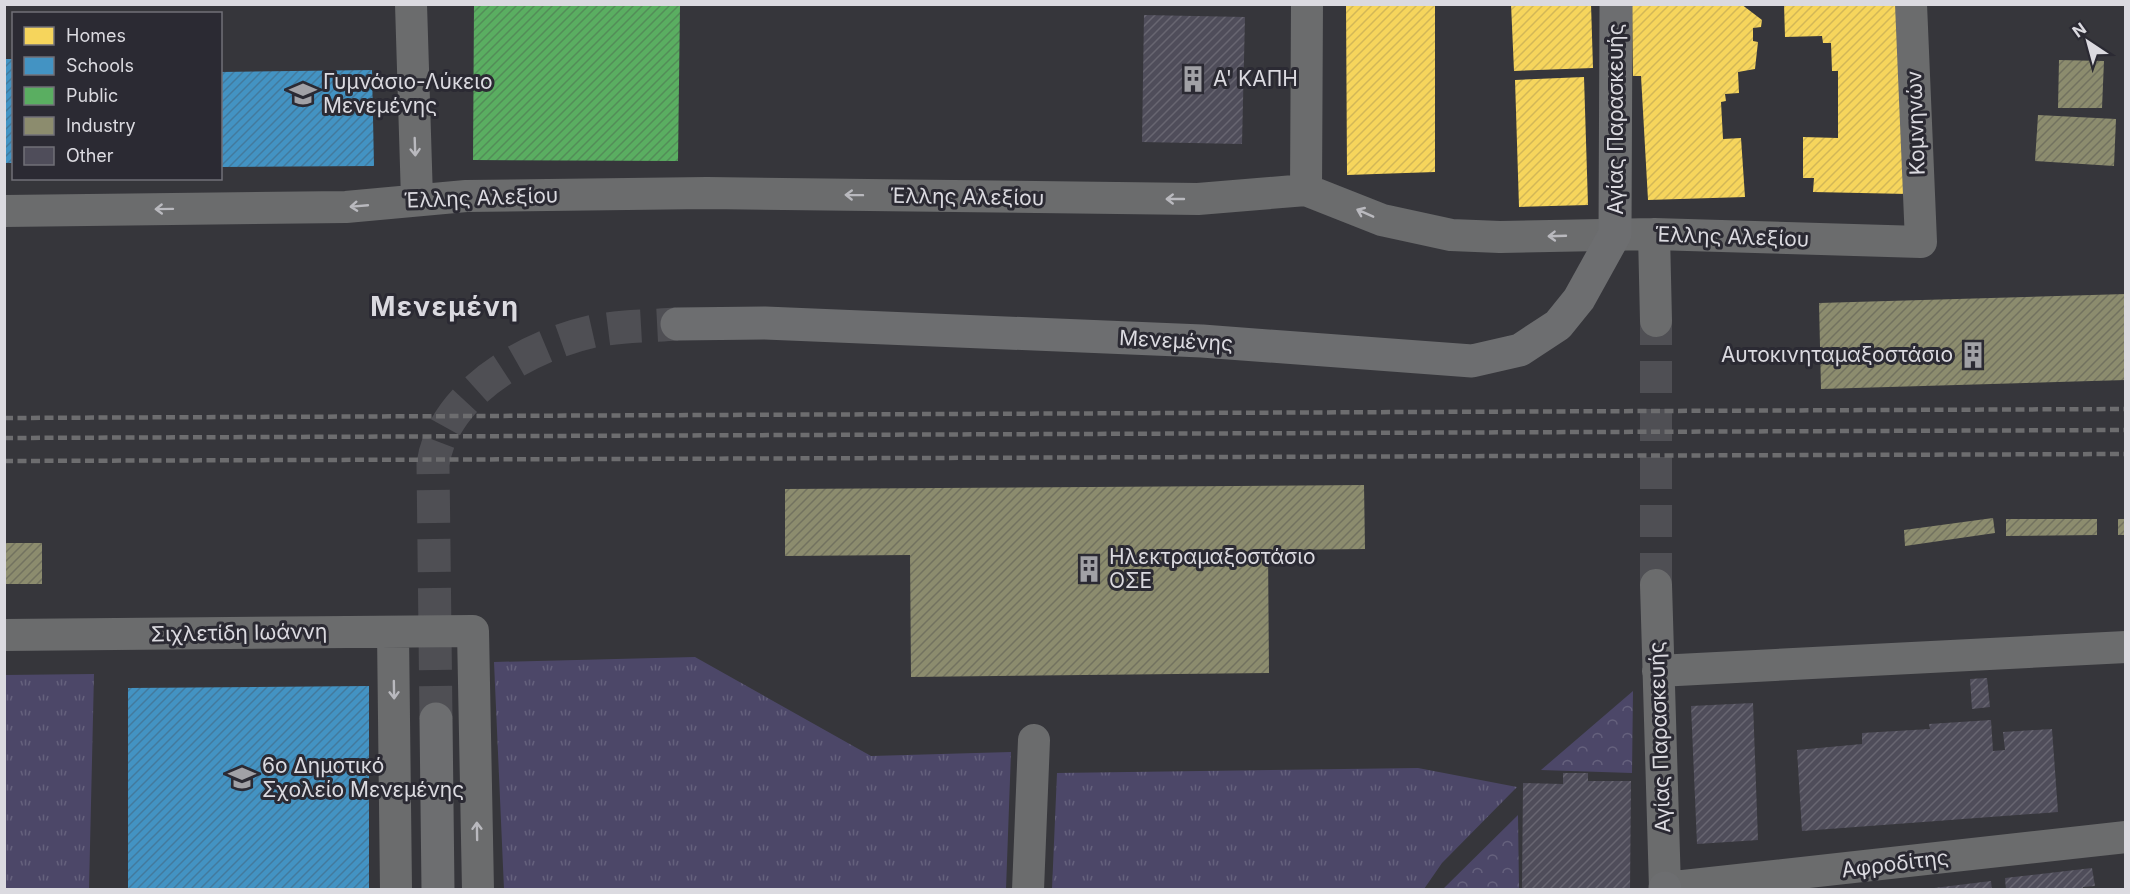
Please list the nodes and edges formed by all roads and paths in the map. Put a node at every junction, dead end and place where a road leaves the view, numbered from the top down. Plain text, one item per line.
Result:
1 (411, 4) edge
2 (1307, 4) edge
3 (1616, 4) edge
4 (1911, 4) edge
5 (1306, 190) junction
6 (417, 200) junction
7 (4, 211) edge
8 (1615, 234) junction
9 (1654, 234) junction
10 (1921, 243) joint
11 (1656, 321) tunnel mouth
12 (677, 324) tunnel mouth
13 (1656, 585) tunnel mouth
14 (393, 632) junction
15 (4, 635) edge
16 (2126, 647) edge
17 (1658, 671) junction
18 (436, 719) tunnel mouth
19 (1034, 740) dead end
20 (2126, 837) edge
21 (1665, 889) edge
22 (396, 890) edge
23 (438, 890) edge
24 (478, 890) edge
25 (1028, 890) edge

1 -> 6 street
2 - 5 street
3 - 8 street, Αγίας Παρασκευής
4 - 10 street, Κομνηνών
5 -> 6 street, Έλλης Αλεξίου
8 -> 5 street, Έλλης Αλεξίου
6 -> 7 street, Έλλης Αλεξίου
8 - 9 street, Έλλης Αλεξίου
8 - 12 street, Μενεμένης
9 - 10 street, Έλλης Αλεξίου
9 - 11 street
13 - 17 street, Αγίας Παρασκευής
14 - 15 street, Σιχλετίδη Ιωάννη
14 -> 22 street
24 -> 14 street, Σιχλετίδη Ιωάννη
16 - 17 street
17 - 21 street, Αγίας Παρασκευής
18 - 23 street
19 - 25 street
20 - 21 street, Αφροδίτης

